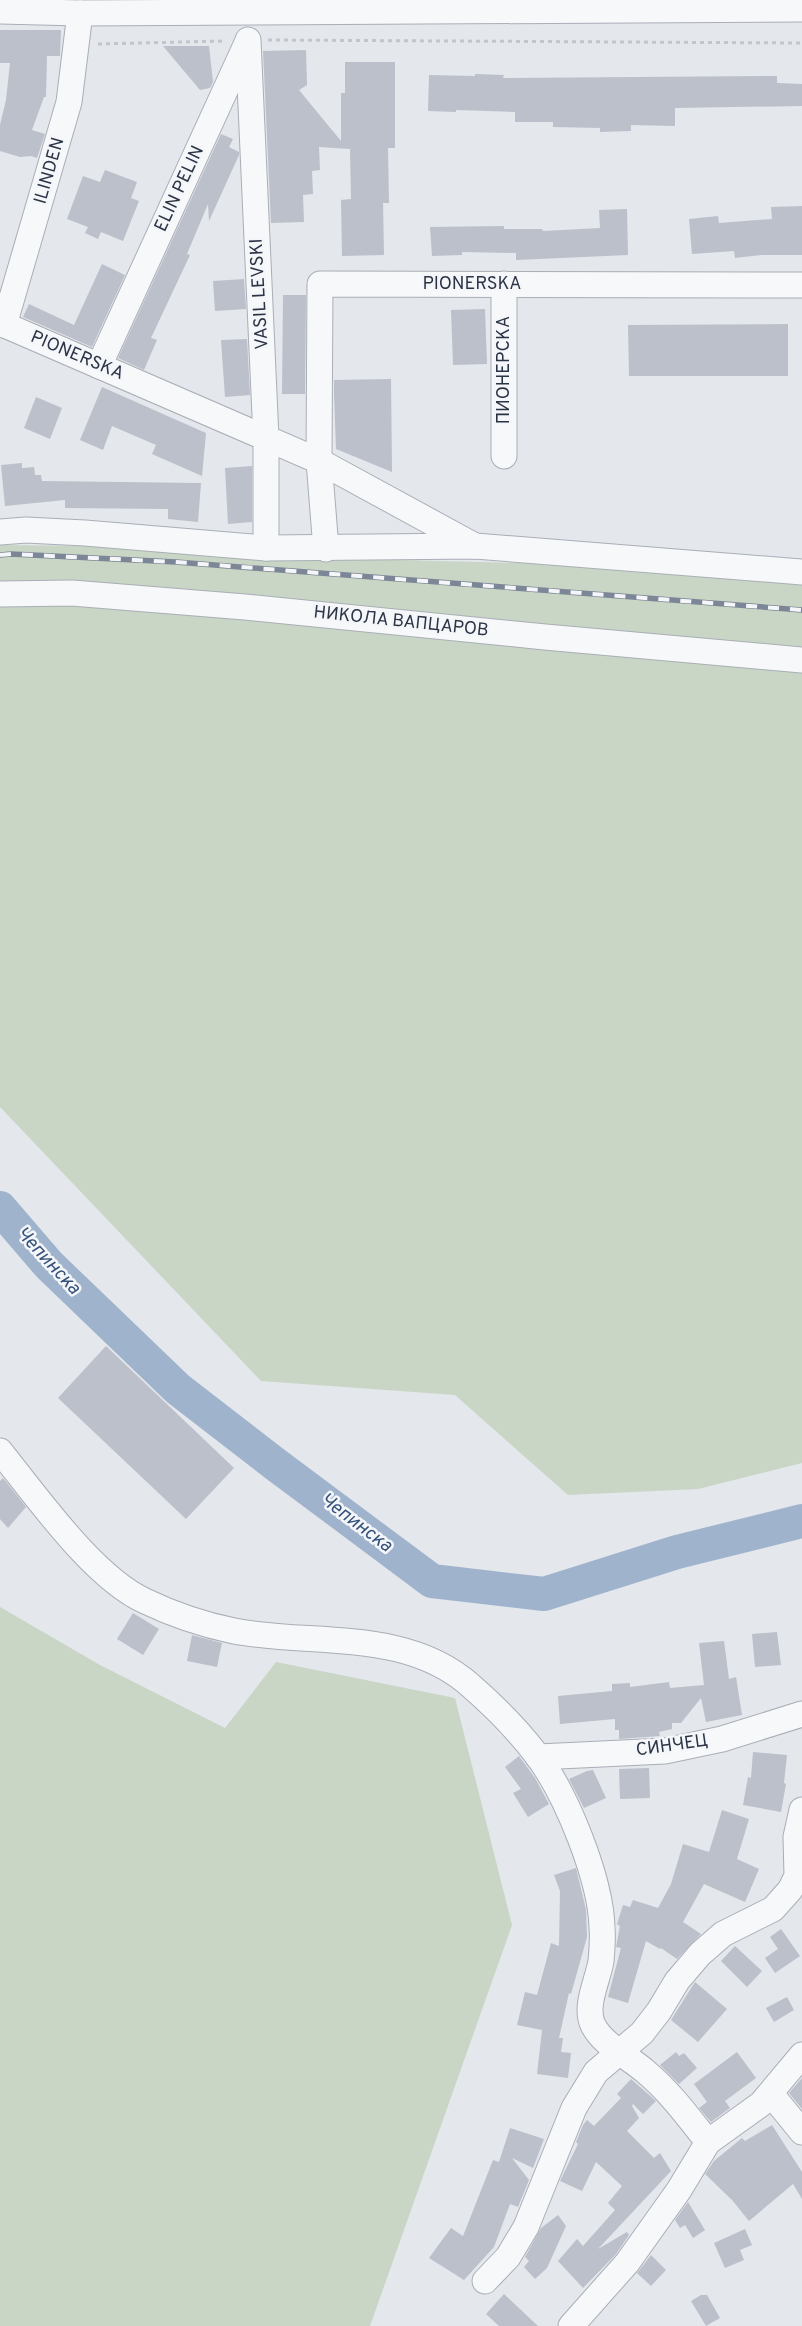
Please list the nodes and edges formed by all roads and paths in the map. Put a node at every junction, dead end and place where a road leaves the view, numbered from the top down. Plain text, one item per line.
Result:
1 (247, 5) edge
2 (326, 5) edge
3 (459, 5) edge
4 (802, 9) edge
5 (0, 11) edge
6 (80, 13) junction
7 (248, 40) junction
8 (802, 43) edge
9 (76, 45) junction
10 (504, 284) junction
11 (802, 285) edge
12 (2, 324) edge
13 (99, 366) junction
14 (266, 438) junction
15 (504, 456) dead end
16 (319, 461) junction
17 (0, 532) edge
18 (475, 546) junction
19 (266, 548) junction
20 (326, 549) junction
21 (802, 572) edge
22 (0, 594) edge
23 (802, 660) edge
24 (0, 1452) edge
25 (802, 1714) edge
26 (538, 1757) junction
27 (802, 1810) edge
28 (800, 1849) edge
29 (619, 2051) junction
30 (802, 2055) edge
31 (771, 2094) junction
32 (802, 2132) edge
33 (708, 2142) junction
34 (485, 2281) dead end
35 (571, 2326) edge

1 - 2 street
1 - 6 street
1 - 7 street, ELIN PELIN
2 - 3 street
3 - 4 street
5 - 6 street
6 - 9 street, ILINDEN
7 - 8 path
7 - 9 path
7 - 13 street, ELIN PELIN
7 - 14 street, VASIL LEVSKI
9 - 12 street, ILINDEN
10 - 11 street, PIONERSKA
10 - 15 street, ПИОНЕРСКА
10 - 16 street, PIONERSKA
12 - 13 street, PIONERSKA
13 - 14 street, PIONERSKA
14 - 16 street, PIONERSKA
14 - 19 street, VASIL LEVSKI
16 - 18 street, PIONERSKA
16 - 20 street, PIONERSKA
17 - 19 street
18 - 20 street
18 - 21 street
19 - 20 street
22 - 23 street, НИКОЛА ВАПЦАРОВ
24 - 26 street
25 - 26 street, СИНЧЕЦ
26 - 29 street
27 - 28 street
28 - 29 street
29 - 33 street
29 - 34 street
30 - 31 street
31 - 32 street
31 - 33 street
33 - 35 street

